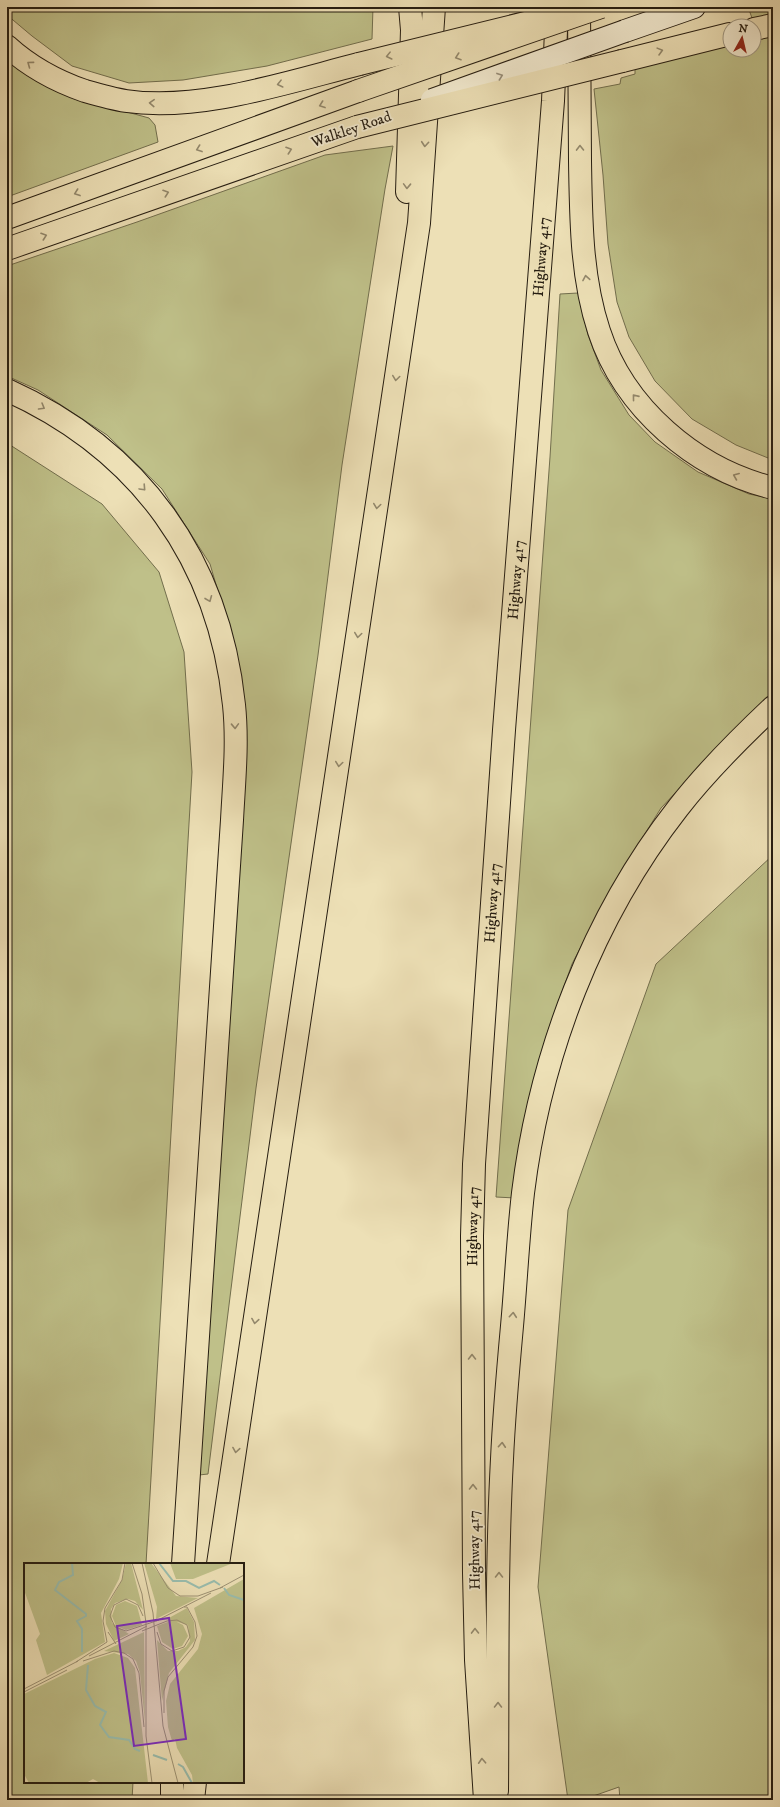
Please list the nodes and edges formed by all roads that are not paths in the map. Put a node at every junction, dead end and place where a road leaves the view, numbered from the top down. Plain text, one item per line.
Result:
1 (410, 7) edge
2 (434, 7) edge
3 (557, 7) edge
4 (579, 7) edge
5 (590, 7) edge
6 (601, 7) edge
7 (694, 7) edge
8 (773, 26) edge
9 (762, 28) edge
10 (722, 36) edge
11 (7, 46) edge
12 (357, 127) junction
13 (7, 218) edge
14 (7, 249) edge
15 (402, 339) junction
16 (7, 390) edge
17 (773, 488) edge
18 (773, 707) edge
19 (183, 1563) edge
20 (218, 1563) edge
21 (172, 1783) edge
22 (195, 1783) edge
23 (172, 1800) edge
24 (193, 1800) edge
25 (485, 1800) edge
26 (497, 1800) edge

1 -> 15 main road
2 -> 15 main road
25 -> 3 main road, Highway 417
17 -> 4 main road
5 -> 11 main road, bridge
6 -> 13 main road, bridge
12 -> 7 main road, Walkley Road, bridge
8 - 9 main road
12 -> 10 main road, bridge
14 -> 12 main road, Walkley Road
15 -> 20 main road
16 -> 19 main road
26 -> 18 main road
21 - 23 main road
22 - 24 main road

